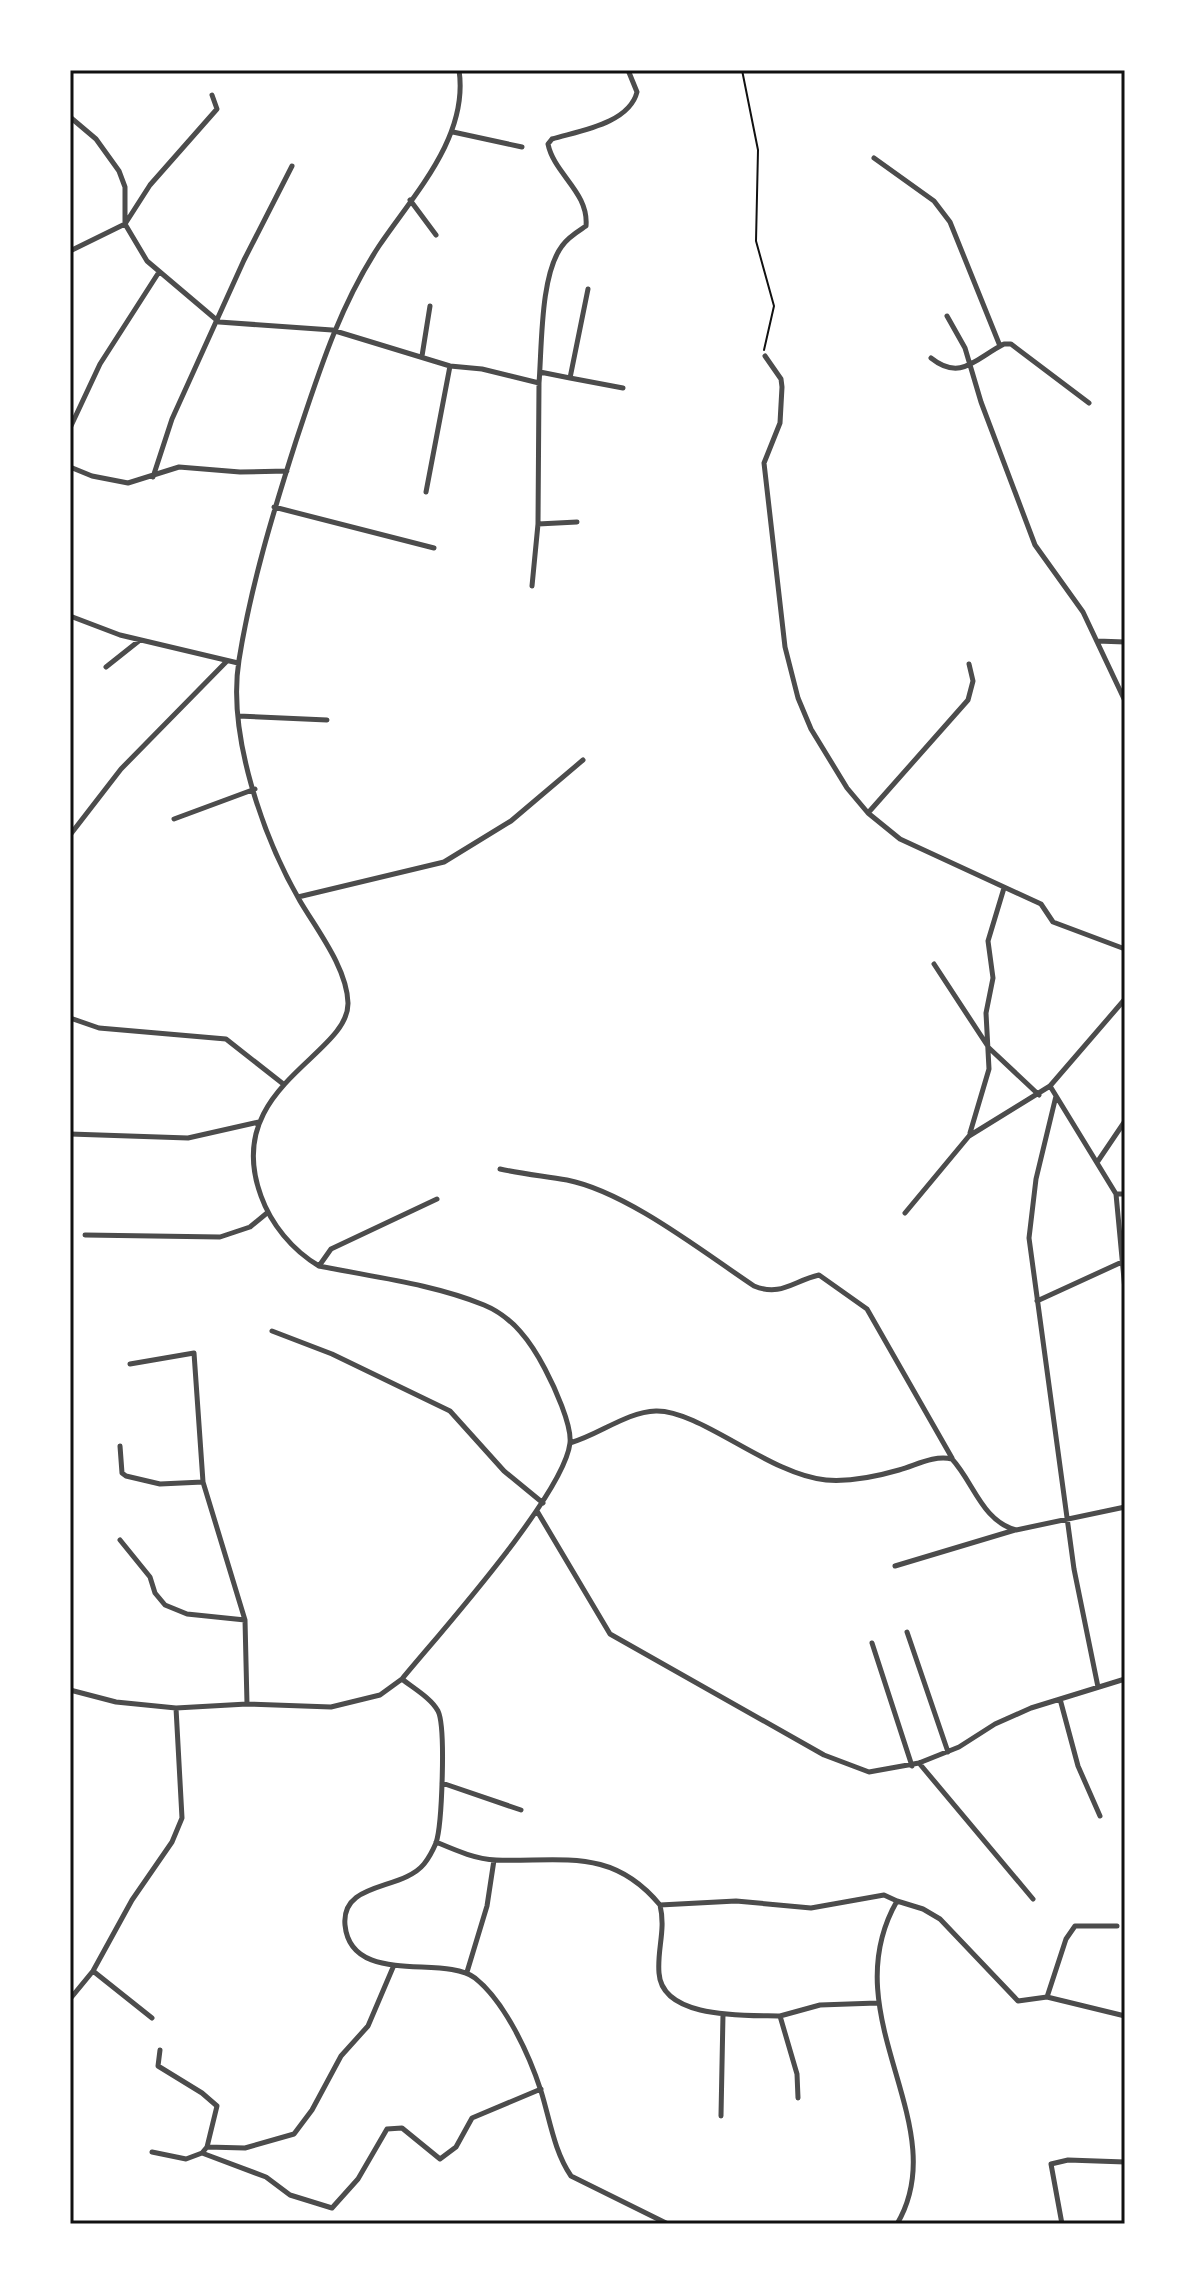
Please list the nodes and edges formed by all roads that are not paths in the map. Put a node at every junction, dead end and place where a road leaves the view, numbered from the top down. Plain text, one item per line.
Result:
1 (459, 70) edge
2 (628, 70) edge
3 (212, 95) dead end
4 (70, 117) edge
5 (453, 132) junction
6 (522, 147) dead end
7 (874, 158) dead end
8 (292, 166) dead end
9 (410, 200) junction
10 (125, 224) junction
11 (436, 235) dead end
12 (70, 251) edge
13 (159, 272) junction
14 (588, 289) dead end
15 (430, 306) dead end
16 (947, 316) dead end
17 (219, 322) junction
18 (332, 330) junction
19 (1000, 346) junction
20 (422, 356) junction
21 (765, 356) road end
22 (931, 358) dead end
23 (969, 364) junction
24 (450, 366) junction
25 (540, 372) junction
26 (570, 378) junction
27 (539, 383) junction
28 (623, 388) dead end
29 (1089, 403) dead end
30 (70, 428) edge
31 (70, 467) edge
32 (287, 471) junction
33 (153, 477) junction
34 (426, 492) dead end
35 (274, 507) junction
36 (577, 522) dead end
37 (538, 524) junction
38 (434, 548) dead end
39 (532, 586) dead end
40 (70, 616) edge
41 (141, 639) junction
42 (1097, 641) junction
43 (1125, 642) edge
44 (227, 661) junction
45 (238, 663) junction
46 (969, 664) dead end
47 (106, 667) dead end
48 (1125, 701) edge
49 (238, 716) junction
50 (327, 720) dead end
51 (583, 760) dead end
52 (255, 789) junction
53 (868, 813) junction
54 (174, 819) dead end
55 (70, 835) edge
56 (1004, 888) junction
57 (298, 897) junction
58 (1125, 949) edge
59 (934, 964) dead end
60 (1125, 999) edge
61 (70, 1018) edge
62 (989, 1048) junction
63 (282, 1083) junction
64 (1050, 1086) junction
65 (1039, 1095) junction
66 (1056, 1096) junction
67 (1125, 1121) edge
68 (259, 1122) junction
69 (70, 1134) edge
70 (969, 1136) junction
71 (1098, 1161) junction
72 (500, 1169) dead end
73 (1116, 1194) junction
74 (1125, 1194) edge
75 (437, 1199) dead end
76 (267, 1213) junction
77 (905, 1213) dead end
78 (85, 1235) dead end
79 (1122, 1262) junction
80 (319, 1266) junction
81 (1125, 1290) edge
82 (1037, 1301) junction
83 (272, 1331) dead end
84 (130, 1364) dead end
85 (570, 1443) junction
86 (120, 1446) dead end
87 (952, 1459) junction
88 (203, 1482) junction
89 (543, 1503) junction
90 (1125, 1507) edge
91 (537, 1511) junction
92 (1067, 1520) junction
93 (1016, 1530) junction
94 (120, 1540) dead end
95 (895, 1566) dead end
96 (245, 1620) junction
97 (907, 1632) dead end
98 (872, 1643) dead end
99 (402, 1679) junction
100 (1125, 1679) edge
101 (1098, 1687) junction
102 (70, 1690) edge
103 (1060, 1699) junction
104 (247, 1704) junction
105 (176, 1708) junction
106 (948, 1752) junction
107 (915, 1765) junction
108 (442, 1783) junction
109 (521, 1810) dead end
110 (1100, 1816) dead end
111 (436, 1842) junction
112 (494, 1860) junction
113 (1033, 1899) dead end
114 (897, 1901) junction
115 (660, 1905) junction
116 (1117, 1926) dead end
117 (394, 1965) junction
118 (93, 1971) junction
119 (467, 1972) junction
120 (1047, 1997) junction
121 (70, 1999) edge
122 (877, 2003) junction
123 (723, 2014) junction
124 (780, 2016) junction
125 (1125, 2016) edge
126 (152, 2018) dead end
127 (160, 2050) dead end
128 (541, 2089) junction
129 (798, 2098) dead end
130 (721, 2116) dead end
131 (207, 2147) junction
132 (152, 2152) dead end
133 (202, 2153) junction
134 (1125, 2162) edge
135 (668, 2224) edge
136 (897, 2224) edge
137 (1062, 2224) edge

1 - 5 street
2 - 25 street
3 - 10 street
4 - 10 street
5 - 6 street
5 - 9 street
7 - 19 street
8 - 17 street
9 - 11 street
9 - 18 street
10 - 12 street
10 - 13 street
13 - 17 street
13 - 30 street
14 - 26 street
15 - 20 street
16 - 23 street
17 - 18 street
17 - 33 street
18 - 20 street
18 - 32 street
19 - 23 street
19 - 29 street
20 - 24 street
21 - 53 street
22 - 23 street
23 - 42 street
24 - 27 street
24 - 34 street
25 - 26 street
25 - 27 street
26 - 28 street
27 - 37 street
31 - 33 street
32 - 33 street
32 - 35 street
35 - 38 street
35 - 45 street
36 - 37 street
37 - 39 street
40 - 41 street
41 - 44 street
41 - 47 street
42 - 43 street
42 - 48 street
44 - 45 street
44 - 55 street
45 - 49 street
46 - 53 street
49 - 50 street
49 - 52 street
51 - 57 street
52 - 54 street
52 - 57 street
53 - 56 street
56 - 58 street
56 - 62 street
57 - 63 street
59 - 62 street
60 - 64 street
61 - 63 street
62 - 65 street
62 - 70 street
63 - 68 street
64 - 65 street
64 - 66 street
65 - 70 street
66 - 71 street
66 - 82 street
67 - 71 street
68 - 69 street
68 - 76 street
70 - 77 street
71 - 73 street
72 - 87 street
73 - 74 street
73 - 79 street
75 - 80 street
76 - 78 street
76 - 80 street
79 - 81 street
79 - 82 street
80 - 85 street
82 - 92 street
83 - 89 street
84 - 88 street
85 - 87 street
85 - 89 street
86 - 88 street
87 - 93 street
88 - 96 street
89 - 91 street
90 - 92 street
91 - 99 street
91 - 107 street
92 - 93 street
92 - 101 street
93 - 95 street
94 - 96 street
96 - 104 street
97 - 106 street
98 - 107 street
99 - 104 street
99 - 108 street
100 - 101 street
101 - 103 street
102 - 105 street
103 - 106 street
103 - 110 street
104 - 105 street
105 - 118 street
106 - 107 street
107 - 113 street
108 - 109 street
108 - 111 street
111 - 112 street
111 - 117 street
112 - 115 street
112 - 119 street
114 - 115 street
114 - 120 street
114 - 122 street
115 - 123 street
116 - 120 street
117 - 119 street
117 - 131 street
118 - 121 street
118 - 126 street
119 - 128 street
120 - 125 street
122 - 124 street
122 - 136 street
123 - 124 street
123 - 130 street
124 - 129 street
127 - 131 street
128 - 133 street
128 - 135 street
131 - 133 street
132 - 133 street
134 - 137 street

